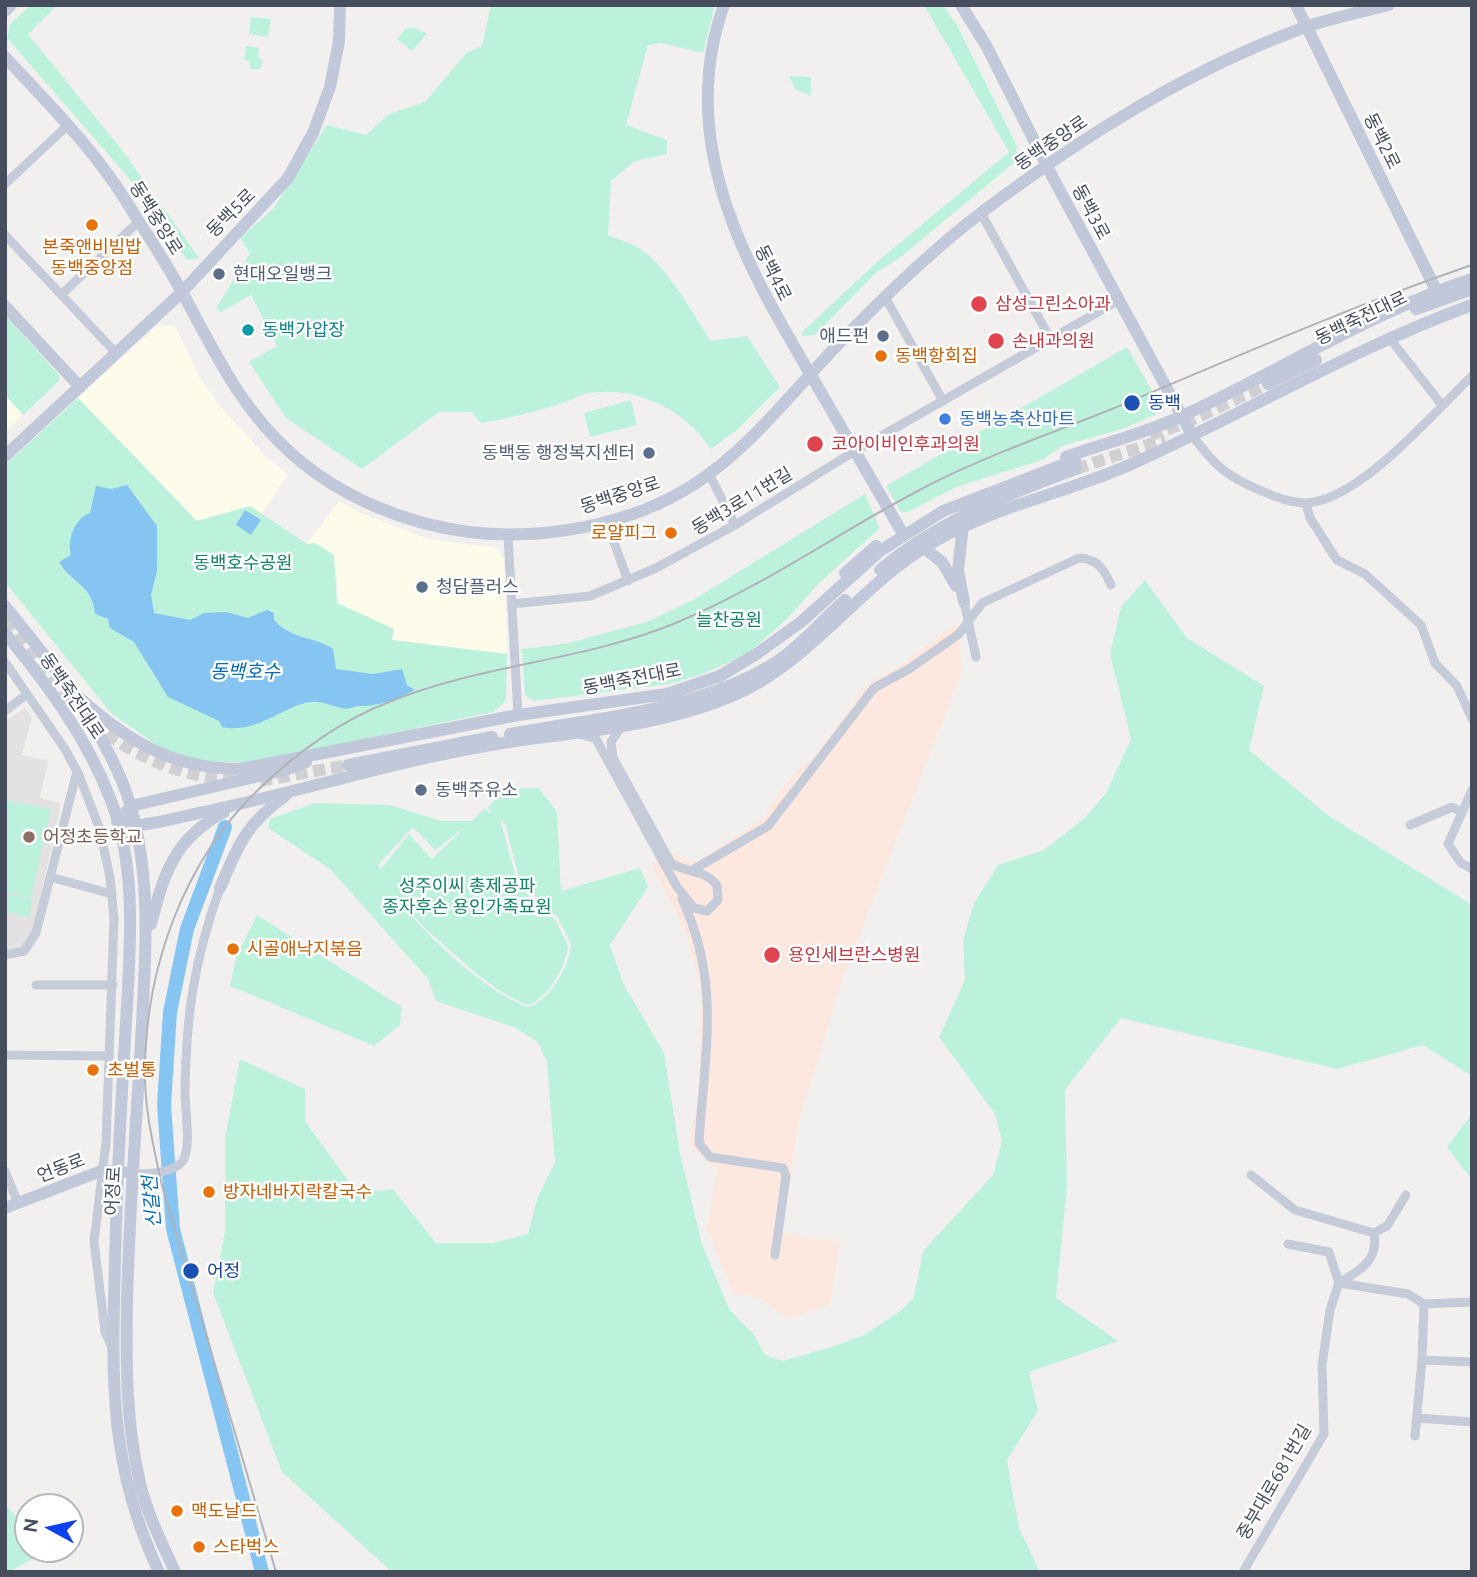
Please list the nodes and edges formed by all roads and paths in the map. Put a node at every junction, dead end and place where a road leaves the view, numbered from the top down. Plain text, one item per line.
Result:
1 (11, 5) edge
2 (340, 5) edge
3 (724, 5) edge
4 (961, 5) edge
5 (1296, 5) edge
6 (1389, 5) edge
7 (5, 11) edge
8 (1306, 27) junction
9 (5, 57) edge
10 (67, 125) junction
11 (1047, 166) junction
12 (5, 184) edge
13 (981, 213) junction
14 (138, 222) junction
15 (5, 236) edge
16 (1472, 279) edge
17 (1472, 289) edge
18 (182, 292) junction
19 (1437, 292) junction
20 (61, 295) junction
21 (886, 297) junction
22 (1119, 300) junction
23 (1472, 303) edge
24 (5, 306) edge
25 (1051, 340) junction
26 (1391, 340) junction
27 (116, 353) junction
28 (810, 375) junction
29 (1472, 376) edge
30 (80, 387) junction
31 (1233, 391) junction
32 (943, 401) junction
33 (1442, 405) junction
34 (1237, 413) junction
35 (1180, 417) junction
36 (1192, 435) junction
37 (1132, 437) junction
38 (855, 452) junction
39 (5, 456) edge
40 (1136, 463) junction
41 (709, 474) junction
42 (1306, 503) junction
43 (606, 520) junction
44 (735, 525) junction
45 (962, 526) junction
46 (900, 528) junction
47 (508, 536) junction
48 (924, 548) junction
49 (628, 582) junction
50 (1111, 585) dead end
51 (5, 599) edge
52 (964, 602) junction
53 (512, 604) junction
54 (5, 606) edge
55 (968, 618) junction
56 (801, 622) junction
57 (5, 633) edge
58 (796, 644) junction
59 (46, 656) junction
60 (976, 657) dead end
61 (5, 662) edge
62 (782, 667) junction
63 (68, 688) junction
64 (27, 694) junction
65 (659, 708) junction
66 (697, 708) junction
67 (5, 711) edge
68 (518, 715) junction
69 (1472, 719) edge
70 (621, 727) junction
71 (578, 733) junction
72 (342, 749) junction
73 (348, 765) tunnel mouth
74 (76, 771) junction
75 (215, 786) junction
76 (1472, 789) edge
77 (292, 792) junction
78 (237, 805) junction
79 (131, 806) junction
80 (1466, 810) edge
81 (193, 814) junction
82 (117, 821) junction
83 (1410, 825) dead end
84 (135, 826) junction
85 (717, 856) junction
86 (1472, 869) edge
87 (691, 871) junction
88 (50, 877) junction
89 (710, 877) junction
90 (677, 887) junction
91 (220, 888) joint
92 (112, 894) junction
93 (698, 911) junction
94 (694, 925) junction
95 (146, 945) junction
96 (5, 955) edge
97 (36, 985) dead end
98 (113, 985) junction
99 (5, 1055) edge
100 (109, 1056) junction
101 (5, 1171) edge
102 (101, 1171) junction
103 (117, 1172) junction
104 (131, 1173) junction
105 (1251, 1175) dead end
106 (1406, 1195) dead end
107 (11, 1206) edge
108 (1374, 1233) junction
109 (1288, 1244) dead end
110 (775, 1255) dead end
111 (1339, 1283) junction
112 (1472, 1303) edge
113 (1424, 1304) junction
114 (112, 1347) junction
115 (1422, 1360) junction
116 (1472, 1362) edge
117 (1417, 1418) junction
118 (1472, 1422) edge
119 (1415, 1436) dead end
120 (164, 1550) junction
121 (151, 1555) junction
122 (159, 1572) edge
123 (175, 1572) edge
124 (1242, 1572) edge

1 - 7 main road
2 - 18 main road, 동백5로
3 - 28 main road, 동백4로
4 - 11 main road, 동백3로
5 - 8 main road, 동백2로
6 - 8 main road, 동백중앙로
8 - 11 main road, 동백중앙로
8 - 19 main road, 동백2로
9 - 10 main road, 동백중앙로
10 - 12 street
10 - 14 main road, 동백중앙로
11 - 13 main road, 동백중앙로
11 - 22 main road, 동백3로
13 - 21 main road, 동백중앙로
13 - 25 street
14 - 18 main road, 동백중앙로
14 - 20 street
15 - 20 street
16 - 19 main road
17 - 23 main road, 동백죽전대로
18 - 27 main road, 동백5로
18 - 47 main road, 동백중앙로
19 - 31 main road
20 - 27 street
21 - 28 main road, 동백중앙로
21 - 32 street
22 - 25 street, 동백3로11번길
22 - 35 main road, 동백3로
23 - 26 main road
24 - 30 main road
25 - 32 street, 동백3로11번길
26 - 33 street
26 - 34 main road
27 - 30 main road, 동백5로
28 - 38 main road, 동백4로
28 - 41 main road, 동백중앙로
29 - 33 street
30 - 39 main road, 동백5로
31 - 34 main road
31 - 35 main road
32 - 38 street, 동백3로11번길
33 - 42 street
34 - 36 main road
35 - 36 main road, 동백3로
35 - 37 main road
36 - 40 main road
36 - 42 street
37 - 40 main road
37 - 46 main road
38 - 44 street, 동백3로11번길
38 - 46 main road, 동백4로
40 - 45 main road
41 - 43 main road, 동백중앙로
41 - 44 street
42 - 69 street
43 - 47 main road, 동백중앙로
43 - 49 street
44 - 49 street, 동백3로11번길
45 - 48 main road
45 - 52 main road
46 - 56 main road
47 - 53 street
48 - 52 main road
48 - 62 main road
49 - 53 street, 동백3로11번길
50 - 55 street
51 - 59 main road, 동백죽전대로
52 - 55 street
53 - 68 street
54 - 59 main road, 동백죽전대로
55 - 60 street
55 - 85 street
56 - 58 main road, 동백죽전대로
56 - 68 main road, 동백죽전대로
57 - 82 main road, 동백죽전대로
58 - 62 main road
58 - 65 main road, 동백죽전대로
59 - 63 main road, 동백죽전대로
61 - 64 street
62 - 66 main road
63 - 72 main road
63 - 79 main road, 동백죽전대로
64 - 67 street
64 - 74 street
65 - 66 main road
65 - 73 main road, 동백죽전대로
66 - 70 main road
68 - 72 main road, 동백죽전대로
70 - 71 main road
70 - 87 street
71 - 77 main road
71 - 90 street
72 - 75 main road
74 - 88 street
74 - 92 street
75 - 79 main road
75 - 81 main road
76 - 80 street
77 - 78 main road
77 - 91 main road
78 - 81 main road
78 - 95 main road
79 - 82 main road
79 - 84 main road, 어정로
80 - 83 street
80 - 86 street
81 - 84 main road
82 - 84 main road
82 - 103 main road, 어정로
84 - 95 main road, 어정로
85 - 87 street
85 - 89 street
87 - 89 street
88 - 92 street
88 - 96 street
89 - 93 street
90 - 93 street
90 - 94 street
91 - 104 street
92 - 98 street
93 - 94 street
94 - 110 street
95 - 104 main road, 어정로
97 - 98 street
98 - 100 street
99 - 100 street
100 - 102 street
101 - 107 street
102 - 103 main road, 언동로
102 - 107 main road, 언동로
102 - 114 street
103 - 104 main road, 언동로
103 - 114 main road, 어정로
104 - 120 main road, 어정로
105 - 108 street
106 - 108 street
108 - 111 street
109 - 111 street
111 - 113 street
111 - 124 street, 중부대로681번길
112 - 113 street
113 - 115 street
114 - 121 main road, 어정로
115 - 116 street
115 - 117 street
117 - 118 street
117 - 119 street
120 - 121 main road
120 - 123 main road, 어정로
121 - 122 main road, 어정로

